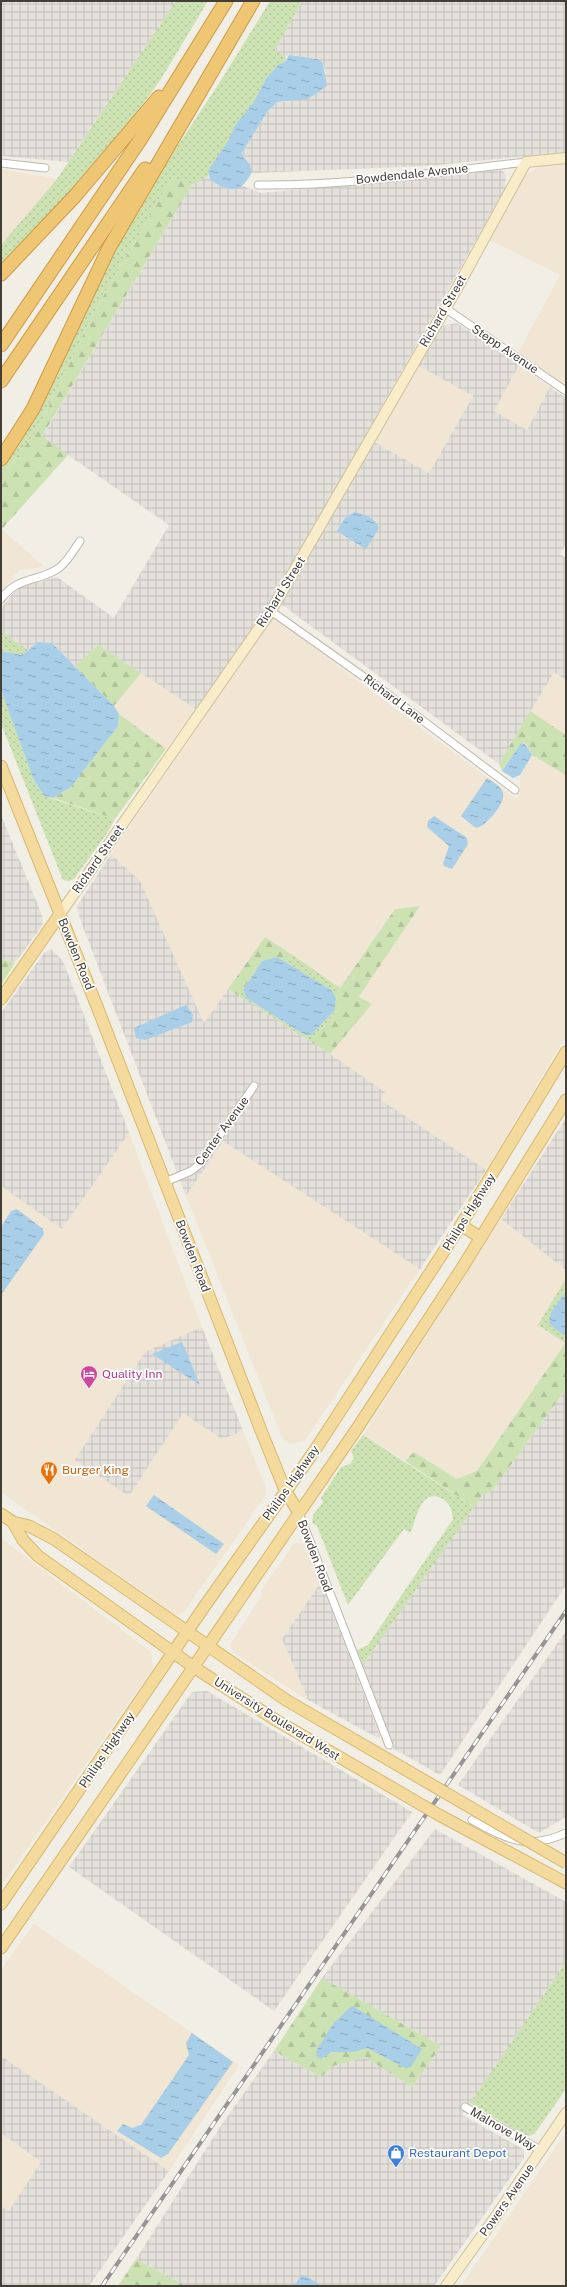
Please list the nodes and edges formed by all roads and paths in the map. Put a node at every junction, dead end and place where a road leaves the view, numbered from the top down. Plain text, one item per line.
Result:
1 (226, 1) edge
2 (253, 1) edge
3 (197, 50) junction
4 (217, 60) junction
5 (566, 158) edge
6 (526, 162) junction
7 (1, 163) edge
8 (45, 168) dead end
9 (258, 185) dead end
10 (1, 274) edge
11 (445, 308) junction
12 (1, 345) edge
13 (1, 381) edge
14 (566, 391) edge
15 (1, 460) edge
16 (80, 541) dead end
17 (1, 599) edge
18 (271, 611) junction
19 (2, 769) edge
20 (515, 790) dead end
21 (60, 914) junction
22 (1, 999) edge
23 (566, 1052) edge
24 (254, 1086) dead end
25 (566, 1100) edge
26 (165, 1182) junction
27 (461, 1225) junction
28 (482, 1238) junction
29 (285, 1490) junction
30 (1, 1514) edge
31 (299, 1514) junction
32 (13, 1522) junction
33 (188, 1632) junction
34 (208, 1646) junction
35 (174, 1653) junction
36 (195, 1668) junction
37 (389, 1745) dead end
38 (472, 1820) dead end
39 (566, 1832) edge
40 (566, 1863) edge
41 (566, 1883) edge
42 (1, 1904) edge
43 (1, 1948) edge
44 (465, 2107) dead end
45 (566, 2113) edge
46 (540, 2150) junction
47 (446, 2286) edge

1 - 3 highway
2 - 4 highway
3 - 10 highway
3 - 12 highway
4 - 13 highway
4 - 15 highway
5 - 6 street, Bowdendale Avenue
6 - 9 street, Bowdendale Avenue
6 - 11 street, Richard Street
7 - 8 street
11 - 14 street, Stepp Avenue
11 - 18 street, Richard Street
16 - 17 street
18 - 20 street, Richard Lane
18 - 21 street, Richard Street
19 - 21 main road, Bowden Road
21 - 22 main road, Richard Street
21 - 26 main road, Bowden Road
23 - 27 main road, Philips Highway
24 - 26 street, Center Avenue
25 - 28 main road, Philips Highway
26 - 29 main road, Bowden Road
27 - 28 main road
27 - 29 main road, Philips Highway
28 - 31 main road, Philips Highway
29 - 31 main road, Bowden Road
29 - 33 main road, Philips Highway
30 - 32 main road, University Boulevard West
31 - 34 main road, Philips Highway
31 - 37 street, Bowden Road
32 - 33 main road, University Boulevard West
32 - 35 main road, University Boulevard West
33 - 34 main road, University Boulevard West
33 - 35 main road, Philips Highway
34 - 36 main road, Philips Highway
34 - 40 main road, University Boulevard West, bridge
35 - 36 main road, University Boulevard West
35 - 42 main road, Philips Highway
36 - 41 main road, University Boulevard West, bridge
36 - 43 main road, Philips Highway
38 - 39 street
44 - 46 street, Malnove Way
45 - 46 street, Powers Avenue
46 - 47 street, Powers Avenue

